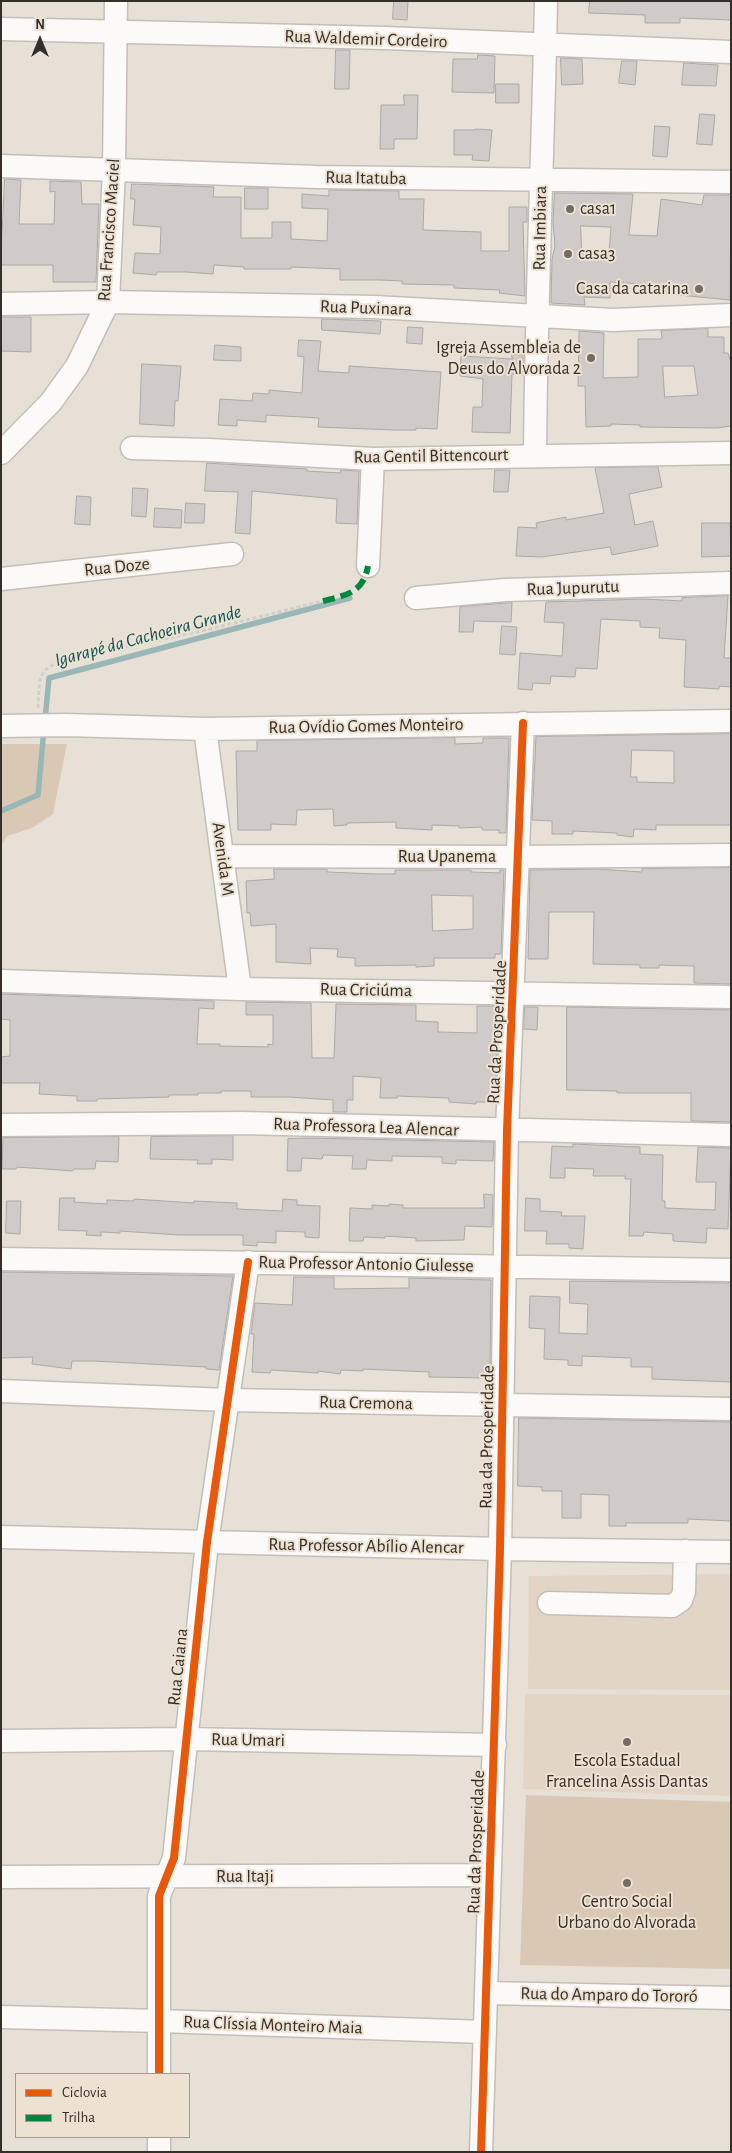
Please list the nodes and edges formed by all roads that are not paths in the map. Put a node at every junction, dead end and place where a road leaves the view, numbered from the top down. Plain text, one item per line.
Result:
1 (116, 1) edge
2 (546, 1) edge
3 (1, 29) edge
4 (116, 33) junction
5 (545, 46) junction
6 (731, 52) edge
7 (1, 166) edge
8 (114, 169) junction
9 (542, 181) junction
10 (731, 182) edge
11 (108, 302) junction
12 (1, 304) edge
13 (731, 315) edge
14 (536, 317) junction
15 (132, 448) dead end
16 (3, 450) edge
17 (731, 453) edge
18 (535, 455) junction
19 (374, 459) junction
20 (232, 554) dead end
21 (368, 566) dead end
22 (1, 579) edge
23 (731, 583) edge
24 (416, 598) dead end
25 (731, 720) edge
26 (523, 723) junction
27 (1, 726) edge
28 (205, 729) junction
29 (731, 855) edge
30 (222, 856) junction
31 (519, 857) junction
32 (1, 981) edge
33 (240, 989) junction
34 (514, 992) junction
35 (731, 997) edge
36 (1, 1125) edge
37 (507, 1131) junction
38 (731, 1135) edge
39 (1, 1259) edge
40 (248, 1262) junction
41 (506, 1267) junction
42 (731, 1270) edge
43 (1, 1391) edge
44 (228, 1400) junction
45 (502, 1405) junction
46 (731, 1409) edge
47 (1, 1537) edge
48 (207, 1542) junction
49 (500, 1549) junction
50 (685, 1551) junction
51 (731, 1552) edge
52 (549, 1603) dead end
53 (186, 1739) junction
54 (1, 1741) edge
55 (495, 1745) junction
56 (489, 1874) junction
57 (1, 1877) edge
58 (168, 1877) junction
59 (486, 1993) junction
60 (731, 1998) edge
61 (1, 2017) edge
62 (160, 2020) junction
63 (485, 2032) junction
64 (159, 2073) edge
65 (159, 2138) edge
66 (159, 2152) edge
67 (481, 2152) edge

1 - 4 street, Rua Francisco Maciel
2 - 5 street, Rua Imbiara
3 - 4 street, Rua Waldemir Cordeiro
4 - 5 street, Rua Waldemir Cordeiro
4 - 8 street, Rua Francisco Maciel
5 - 6 street, Rua Waldemir Cordeiro
5 - 9 street, Rua Imbiara
7 - 8 street, Rua Itatuba
8 - 9 street, Rua Itatuba
8 - 11 street, Rua Francisco Maciel
9 - 10 street, Rua Itatuba
9 - 14 street, Rua Imbiara
11 - 12 street, Rua Puxinara
11 - 14 street, Rua Puxinara
11 - 16 street, Rua Francisco Maciel
13 - 14 street, Rua Puxinara
14 - 18 street, Rua Imbiara
15 - 19 street, Rua Gentil Bittencourt
17 - 18 street, Rua Gentil Bittencourt
18 - 19 street, Rua Gentil Bittencourt
19 - 21 street
20 - 22 street, Rua Doze
23 - 24 street, Rua Jupurutu
25 - 26 street, Rua Ovídio Gomes Monteiro
26 - 28 street, Rua Ovídio Gomes Monteiro
26 - 31 street, Rua da Prosperidade
27 - 28 street, Rua Ovídio Gomes Monteiro
28 - 30 street, Avenida M
29 - 31 street, Rua Upanema
30 - 31 street, Rua Upanema
30 - 33 street, Avenida M
31 - 34 street, Rua da Prosperidade
32 - 33 street, Rua Criciúma
33 - 34 street, Rua Criciúma
34 - 35 street, Rua Criciúma
34 - 37 street, Rua da Prosperidade
36 - 37 street, Rua Professora Lea Alencar
37 - 38 street, Rua Professora Lea Alencar
37 - 41 street, Rua da Prosperidade
39 - 40 street, Rua Professor Antonio Giulesse
40 - 41 street, Rua Professor Antonio Giulesse
40 - 44 street, Rua Caiana
41 - 42 street, Rua Professor Antonio Giulesse
41 - 45 street, Rua da Prosperidade
43 - 44 street, Rua Cremona
44 - 45 street, Rua Cremona
44 - 48 street, Rua Caiana
45 - 46 street, Rua Cremona
45 - 49 street, Rua da Prosperidade
47 - 48 street, Rua Professor Abílio Alencar
48 - 49 street, Rua Professor Abílio Alencar
48 - 53 street, Rua Caiana
49 - 50 street, Rua Professor Abílio Alencar
49 - 55 street, Rua da Prosperidade
50 - 51 street, Rua Professor Abílio Alencar
50 - 52 street
53 - 54 street, Rua Umari
53 - 55 street, Rua Umari
53 - 58 street, Rua Caiana
55 - 56 street, Rua da Prosperidade
56 - 58 street, Rua Itaji
56 - 59 street, Rua da Prosperidade
57 - 58 street, Rua Itaji
58 - 62 street, Rua Caiana
59 - 60 street, Rua do Amparo do Tororó
59 - 63 street, Rua da Prosperidade
61 - 62 street, Rua Clíssia Monteiro Maia
62 - 63 street, Rua Clíssia Monteiro Maia
62 - 64 street, Rua Caiana
63 - 67 street, Rua da Prosperidade
65 - 66 street

